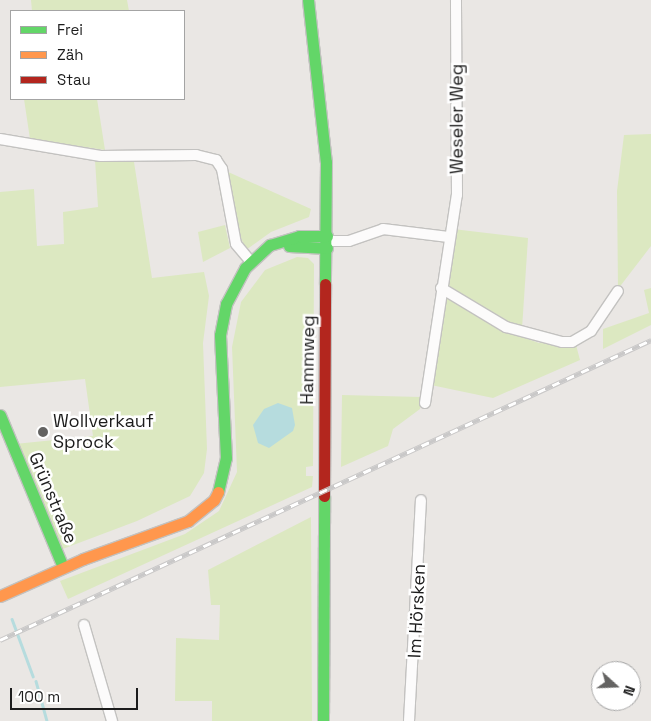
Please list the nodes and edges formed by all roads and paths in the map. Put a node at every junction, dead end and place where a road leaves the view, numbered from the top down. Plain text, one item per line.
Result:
1 (308, 0) edge
2 (456, 0) edge
3 (0, 139) edge
4 (449, 238) junction
5 (327, 241) junction
6 (254, 259) junction
7 (441, 288) junction
8 (618, 291) dead end
9 (425, 403) dead end
10 (0, 415) edge
11 (422, 500) dead end
12 (63, 567) junction
13 (0, 596) edge
14 (84, 625) dead end
15 (112, 721) edge
16 (323, 721) edge
17 (409, 721) edge

1 - 5 main road, Hammweg
2 - 4 street, Weseler Weg
3 - 6 street
4 - 5 street
4 - 7 street, Weseler Weg
5 - 6 main road
5 - 16 main road, Hammweg
6 - 12 main road
7 - 8 street
7 - 9 street, Weseler Weg
10 - 12 main road, Grünstraße
11 - 17 street, Im Hörsken
12 - 13 main road
14 - 15 street

